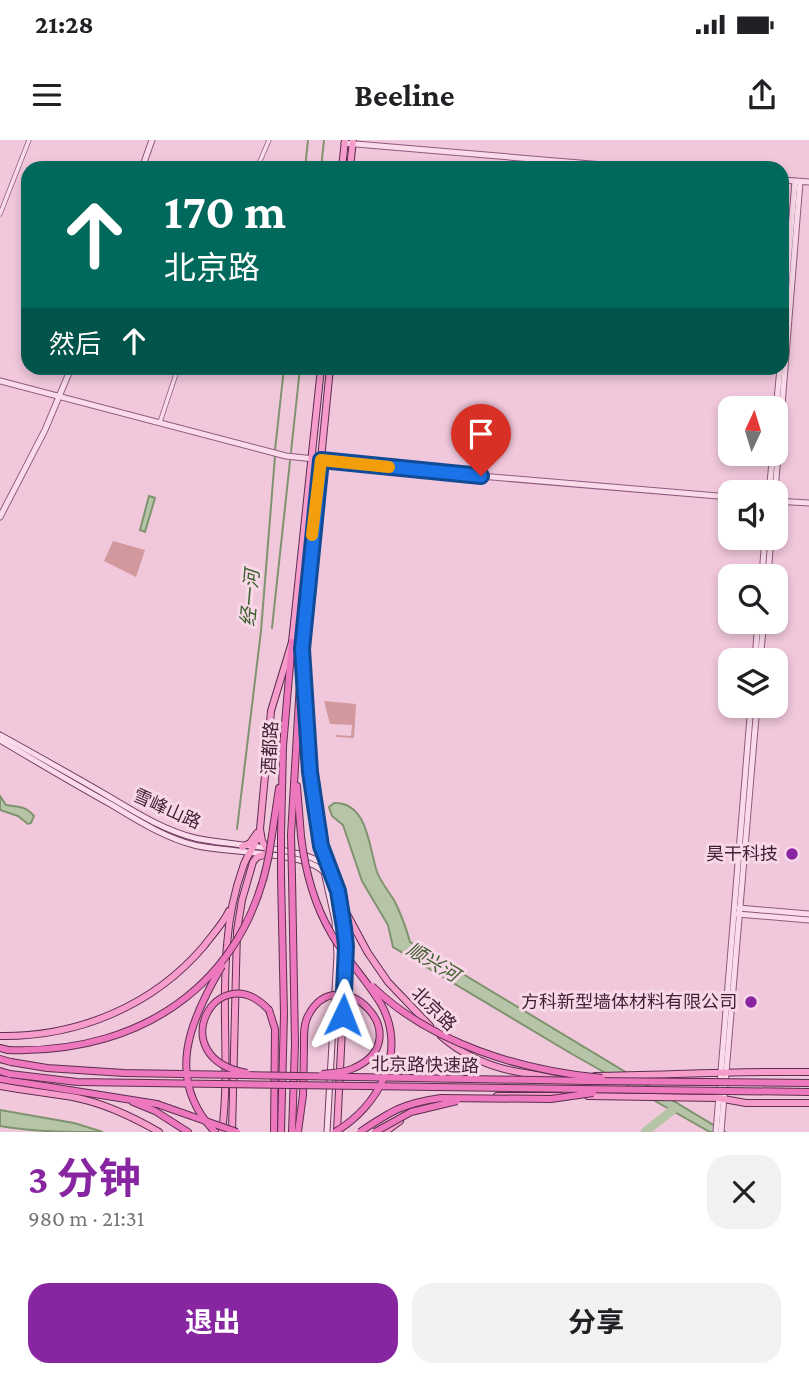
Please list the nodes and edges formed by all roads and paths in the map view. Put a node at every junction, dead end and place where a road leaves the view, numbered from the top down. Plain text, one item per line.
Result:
1 (29, 140) edge
2 (152, 140) edge
3 (269, 140) edge
4 (345, 141) edge
5 (353, 142) edge
6 (144, 161) edge
7 (260, 161) edge
8 (343, 161) edge
9 (351, 161) edge
10 (562, 161) edge
11 (789, 180) edge
12 (798, 181) junction
13 (809, 182) edge
14 (0, 214) edge
15 (789, 268) edge
16 (789, 303) edge
17 (68, 375) edge
18 (176, 375) edge
19 (320, 375) edge
20 (329, 375) edge
21 (779, 375) edge
22 (784, 375) edge
23 (0, 381) edge
24 (777, 396) edge
25 (60, 397) junction
26 (159, 424) junction
27 (312, 459) junction
28 (321, 460) junction
29 (776, 480) edge
30 (718, 496) edge
31 (788, 502) edge
32 (809, 503) edge
33 (2, 507) edge
34 (0, 517) edge
35 (292, 642) junction
36 (302, 649) junction
37 (750, 718) edge
38 (756, 718) edge
39 (0, 735) edge
40 (0, 740) edge
41 (283, 747) junction
42 (295, 757) junction
43 (260, 821) junction
44 (321, 846) junction
45 (242, 850) junction
46 (252, 850) junction
47 (265, 852) junction
48 (322, 861) junction
49 (313, 864) junction
50 (332, 874) junction
51 (338, 891) junction
52 (234, 896) junction
53 (736, 911) junction
54 (809, 914) edge
55 (809, 920) edge
56 (232, 949) junction
57 (361, 975) junction
58 (0, 1036) edge
59 (0, 1048) edge
60 (0, 1059) edge
61 (0, 1071) edge
62 (809, 1072) edge
63 (723, 1073) junction
64 (270, 1077) junction
65 (299, 1077) junction
66 (1, 1081) edge
67 (649, 1082) junction
68 (809, 1083) edge
69 (616, 1090) junction
70 (91, 1092) junction
71 (809, 1092) edge
72 (479, 1098) junction
73 (721, 1098) junction
74 (809, 1103) edge
75 (159, 1132) edge
76 (188, 1132) edge
77 (215, 1132) edge
78 (222, 1132) edge
79 (232, 1132) edge
80 (237, 1132) edge
81 (274, 1132) edge
82 (281, 1132) edge
83 (292, 1132) edge
84 (298, 1132) edge
85 (327, 1132) edge
86 (336, 1132) edge
87 (360, 1132) edge
88 (375, 1132) edge
89 (385, 1132) edge
90 (718, 1132) edge

1 - 14 street
2 - 6 street
3 - 7 street
4 - 5 street
4 - 8 main road
5 - 9 main road
5 - 10 street
11 - 12 street
12 - 13 street
12 - 15 street
12 - 16 street
17 - 25 street
18 - 26 street
19 - 27 main road, 酒都路
20 - 28 main road, 酒都路
21 - 24 street
22 - 29 street
23 - 25 street
25 - 26 street
25 - 33 street
26 - 27 street
27 - 28 street
27 - 35 main road, 酒都路
28 - 30 street
28 - 36 main road, 酒都路
31 - 32 street
33 - 34 street
35 - 41 highway, 酒都路
35 - 43 main road
36 - 42 highway, 酒都路
36 - 44 main road, 北京路
37 - 53 street
38 - 53 street
39 - 45 street, 雪峰山路
40 - 45 street, 雪峰山路
41 - 56 highway, bridge
41 - 82 highway, 酒都路, bridge
42 - 57 highway, bridge
42 - 83 highway, 酒都路, bridge
43 - 45 main road
43 - 46 main road
43 - 47 main road
44 - 48 street
44 - 50 main road, 北京路
45 - 46 street, 雪峰山路
46 - 47 street, 雪峰山路
46 - 52 main road
47 - 48 street, 雪峰山路
47 - 49 street
47 - 79 main road
48 - 49 street
48 - 50 street
49 - 85 street
50 - 51 main road, 北京路
51 - 63 main road, 北京路
51 - 86 main road
52 - 58 main road
52 - 78 main road
53 - 54 street
53 - 55 street
53 - 63 street
56 - 59 highway, bridge
56 - 77 highway, bridge
57 - 67 highway, bridge
57 - 86 highway, bridge
60 - 64 highway, 北京路快速路, bridge
61 - 69 highway, 北京路快速路, bridge
62 - 63 main road, 北京路
63 - 73 street
64 - 65 highway, 北京路快速路, bridge
64 - 81 highway, bridge
65 - 67 highway, 北京路快速路, bridge
65 - 84 highway, bridge
66 - 70 highway
66 - 75 main road
67 - 68 highway, 北京路快速路, bridge
69 - 71 highway, 北京路快速路, bridge
69 - 72 highway, bridge
70 - 76 highway
70 - 80 highway, bridge
72 - 87 highway, bridge
72 - 88 highway, bridge
73 - 74 main road
73 - 89 main road
73 - 90 street

